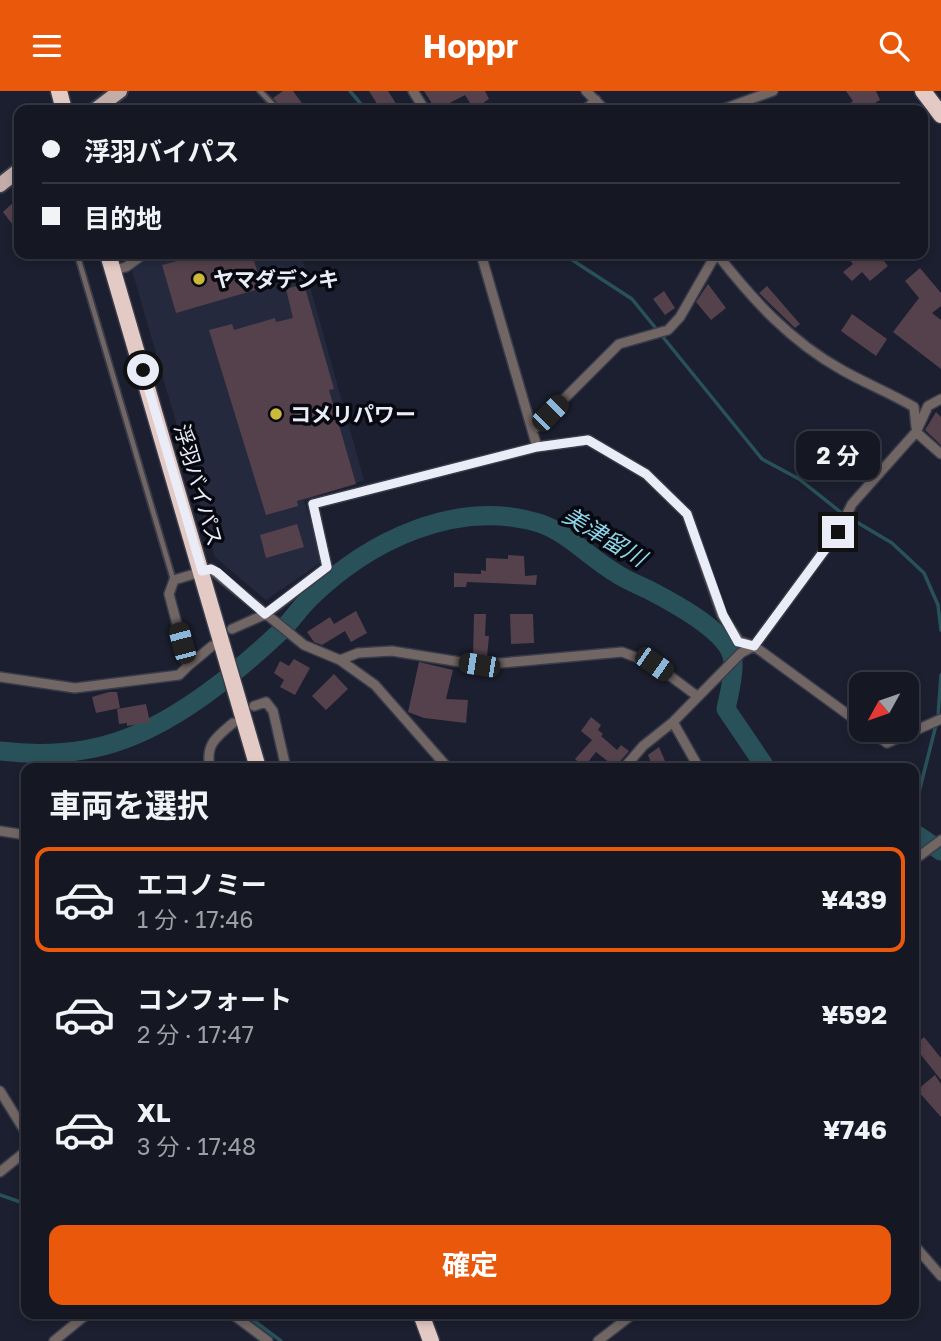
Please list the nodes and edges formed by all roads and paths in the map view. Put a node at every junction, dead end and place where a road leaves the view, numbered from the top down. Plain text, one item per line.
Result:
1 (120, 91) edge
2 (260, 91) edge
3 (586, 91) edge
4 (772, 91) edge
5 (923, 91) edge
6 (596, 100) junction
7 (102, 105) edge
8 (273, 105) edge
9 (590, 105) edge
10 (600, 105) edge
11 (734, 105) edge
12 (941, 115) edge
13 (78, 259) edge
14 (110, 259) edge
15 (137, 259) edge
16 (482, 259) edge
17 (714, 259) edge
18 (721, 259) edge
19 (114, 270) junction
20 (941, 399) edge
21 (533, 430) junction
22 (916, 432) junction
23 (537, 447) junction
24 (941, 454) edge
25 (202, 571) junction
26 (174, 580) junction
27 (265, 614) junction
28 (232, 629) dead end
29 (754, 646) junction
30 (219, 651) junction
31 (340, 660) junction
32 (188, 666) junction
33 (0, 677) edge
34 (697, 697) junction
35 (247, 703) junction
36 (849, 715) edge
37 (937, 721) edge
38 (673, 722) junction
39 (233, 723) dead end
40 (919, 729) edge
41 (209, 763) edge
42 (257, 763) edge
43 (285, 763) edge
44 (443, 763) edge
45 (628, 763) edge
46 (696, 763) edge
47 (0, 831) edge
48 (21, 834) edge
49 (941, 839) edge
50 (919, 856) edge
51 (0, 1091) edge
52 (21, 1125) edge
53 (21, 1155) edge
54 (0, 1172) edge
55 (919, 1251) edge
56 (941, 1276) edge
57 (81, 1319) edge
58 (239, 1319) edge
59 (423, 1319) edge
60 (627, 1319) edge
61 (54, 1341) edge
62 (268, 1341) edge
63 (431, 1341) edge
64 (598, 1341) edge

1 - 7 main road
2 - 8 lane
3 - 6 street
4 - 11 street
5 - 12 highway
6 - 9 street
6 - 10 street
13 - 26 lane
14 - 19 highway, 浮羽バイパス
15 - 19 street
16 - 21 street
17 - 21 street
18 - 22 street
19 - 25 highway, 浮羽バイパス
20 - 22 street
21 - 23 street
22 - 24 street
22 - 29 street
23 - 27 street
23 - 29 street
25 - 26 street
25 - 27 street
25 - 30 highway, 浮羽バイパス
26 - 32 street
27 - 28 street
27 - 31 street
29 - 34 street
29 - 36 street
30 - 32 street
30 - 35 highway, 浮羽バイパス
31 - 34 street
31 - 44 street
32 - 33 street
34 - 38 street
35 - 42 highway, 浮羽バイパス
35 - 43 street
37 - 40 street
38 - 45 street
38 - 46 street
39 - 41 street
47 - 48 street
49 - 50 street
51 - 52 street
53 - 54 street
55 - 56 street
57 - 61 street
58 - 62 street
59 - 63 highway
60 - 64 street

